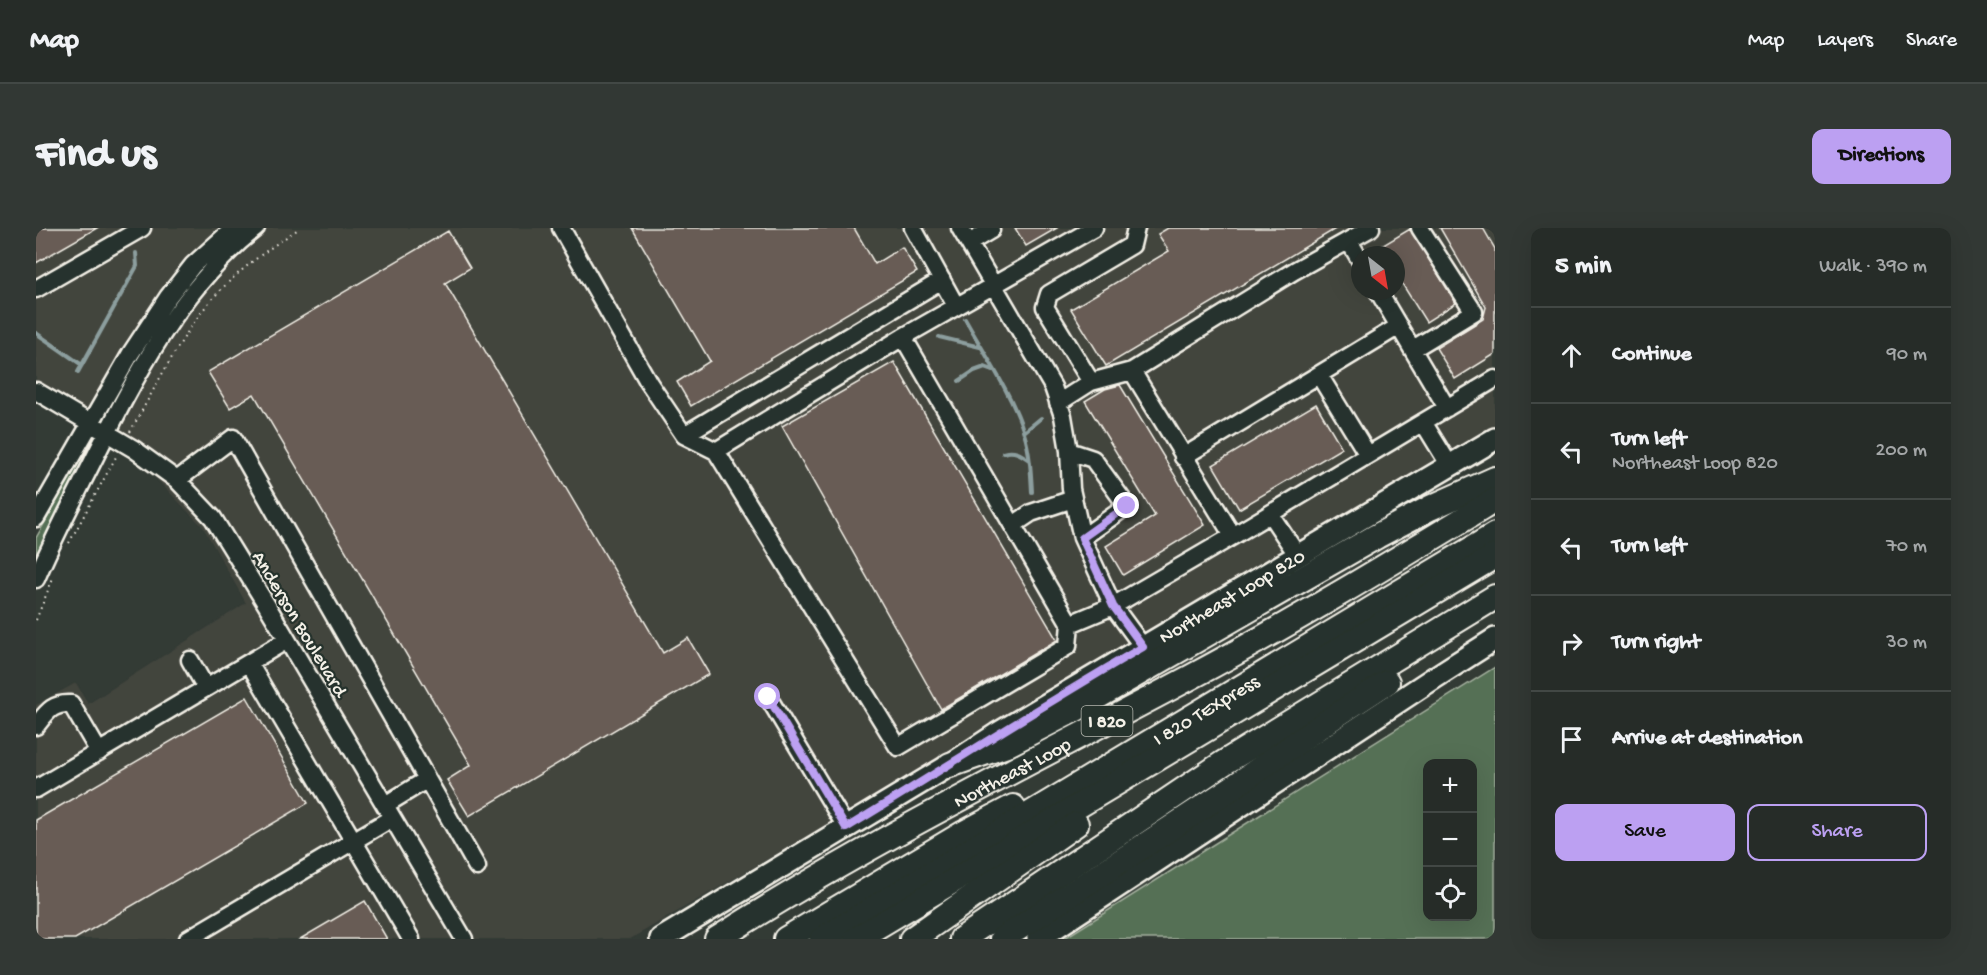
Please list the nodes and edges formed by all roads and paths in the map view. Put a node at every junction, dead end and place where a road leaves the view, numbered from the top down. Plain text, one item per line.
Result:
1 (142, 228) edge
2 (234, 228) edge
3 (256, 228) edge
4 (300, 228) edge
5 (561, 228) edge
6 (913, 228) edge
7 (960, 228) edge
8 (990, 228) edge
9 (1094, 228) edge
10 (1136, 228) edge
11 (1371, 228) edge
12 (1420, 228) edge
13 (1349, 241) junction
14 (969, 243) junction
15 (1352, 246) edge
16 (942, 280) junction
17 (993, 285) junction
18 (36, 289) edge
19 (1383, 300) edge
20 (956, 306) junction
21 (1399, 326) junction
22 (903, 337) junction
23 (1413, 350) junction
24 (1132, 371) junction
25 (1319, 375) junction
26 (1495, 379) edge
27 (1090, 382) junction
28 (36, 391) edge
29 (1058, 403) junction
30 (1447, 408) junction
31 (1424, 422) junction
32 (135, 424) dead end
33 (98, 429) junction
34 (684, 435) junction
35 (1495, 439) edge
36 (716, 451) junction
37 (1069, 451) junction
38 (1368, 455) junction
39 (1184, 457) junction
40 (115, 458) dead end
41 (1450, 466) junction
42 (1495, 479) edge
43 (177, 480) junction
44 (1073, 499) junction
45 (1495, 500) edge
46 (1270, 514) junction
47 (36, 518) edge
48 (1012, 525) junction
49 (1495, 535) edge
50 (1233, 536) junction
51 (1082, 538) junction
52 (67, 546) dead end
53 (1298, 556) junction
54 (1495, 556) edge
55 (53, 577) dead end
56 (36, 579) edge
57 (1495, 597) edge
58 (1113, 606) junction
59 (1495, 612) edge
60 (36, 620) edge
61 (1070, 624) junction
62 (1358, 639) junction
63 (1495, 639) edge
64 (287, 640) junction
65 (1143, 647) junction
66 (190, 660) dead end
67 (249, 663) junction
68 (206, 688) junction
69 (768, 697) dead end
70 (36, 726) edge
71 (99, 752) junction
72 (1116, 763) junction
73 (950, 765) junction
74 (426, 780) junction
75 (36, 789) edge
76 (388, 812) junction
77 (846, 828) junction
78 (353, 841) junction
79 (477, 867) dead end
80 (1042, 938) edge
81 (188, 939) edge
82 (411, 939) edge
83 (464, 939) edge
84 (661, 939) edge
85 (717, 939) edge
86 (786, 939) edge
87 (822, 939) edge
88 (856, 939) edge
89 (912, 939) edge
90 (962, 939) edge
91 (1002, 939) edge

1 - 18 street
2 - 33 street
3 - 33 street
4 - 32 path
5 - 34 street
6 - 16 street
7 - 14 street
8 - 14 street
9 - 17 street
10 - 27 street
11 - 13 street
12 - 23 street
13 - 15 street
13 - 24 street
14 - 17 street
16 - 20 street
16 - 34 street
17 - 20 street
17 - 29 street
19 - 21 street
20 - 22 street
21 - 23 street
21 - 25 street
22 - 36 street
22 - 48 street
23 - 30 street
24 - 27 street
24 - 39 street
25 - 38 street
25 - 39 street
26 - 30 street
27 - 29 street
28 - 33 street, Anderson Boulevard
29 - 37 street
30 - 31 street
31 - 38 street
31 - 41 street
33 - 43 street, Anderson Boulevard
33 - 47 street
33 - 56 street
34 - 36 street
35 - 41 main road, Northeast Loop 820
36 - 61 street
37 - 44 street
37 - 51 street
38 - 46 street
39 - 50 street
40 - 52 path
41 - 53 main road, Northeast Loop 820
42 - 73 highway
43 - 64 street, Anderson Boulevard
43 - 74 street
44 - 48 street
44 - 51 street
45 - 85 highway, Northeast Loop / I 820
46 - 50 street
46 - 53 street
48 - 61 street
49 - 72 highway, I 820 TEXpress
50 - 58 street
51 - 58 street
53 - 65 main road, Northeast Loop 820
54 - 62 highway, I 820 TEXpress
55 - 60 path
57 - 90 highway
58 - 61 street
58 - 65 street
59 - 91 highway
62 - 88 highway, I 820 TEXpress
62 - 89 highway
63 - 80 main road
64 - 67 street
64 - 76 street, Anderson Boulevard
65 - 73 main road, Northeast Loop 820
66 - 68 street
67 - 68 street
67 - 78 street
68 - 71 street
69 - 77 street
70 - 71 street
71 - 75 street
72 - 86 highway
72 - 87 highway, I 820 TEXpress
73 - 77 main road, Northeast Loop 820
74 - 76 street
74 - 79 street
76 - 78 street
76 - 83 street, Anderson Boulevard
77 - 84 main road, Northeast Loop 820
78 - 81 street
78 - 82 street

